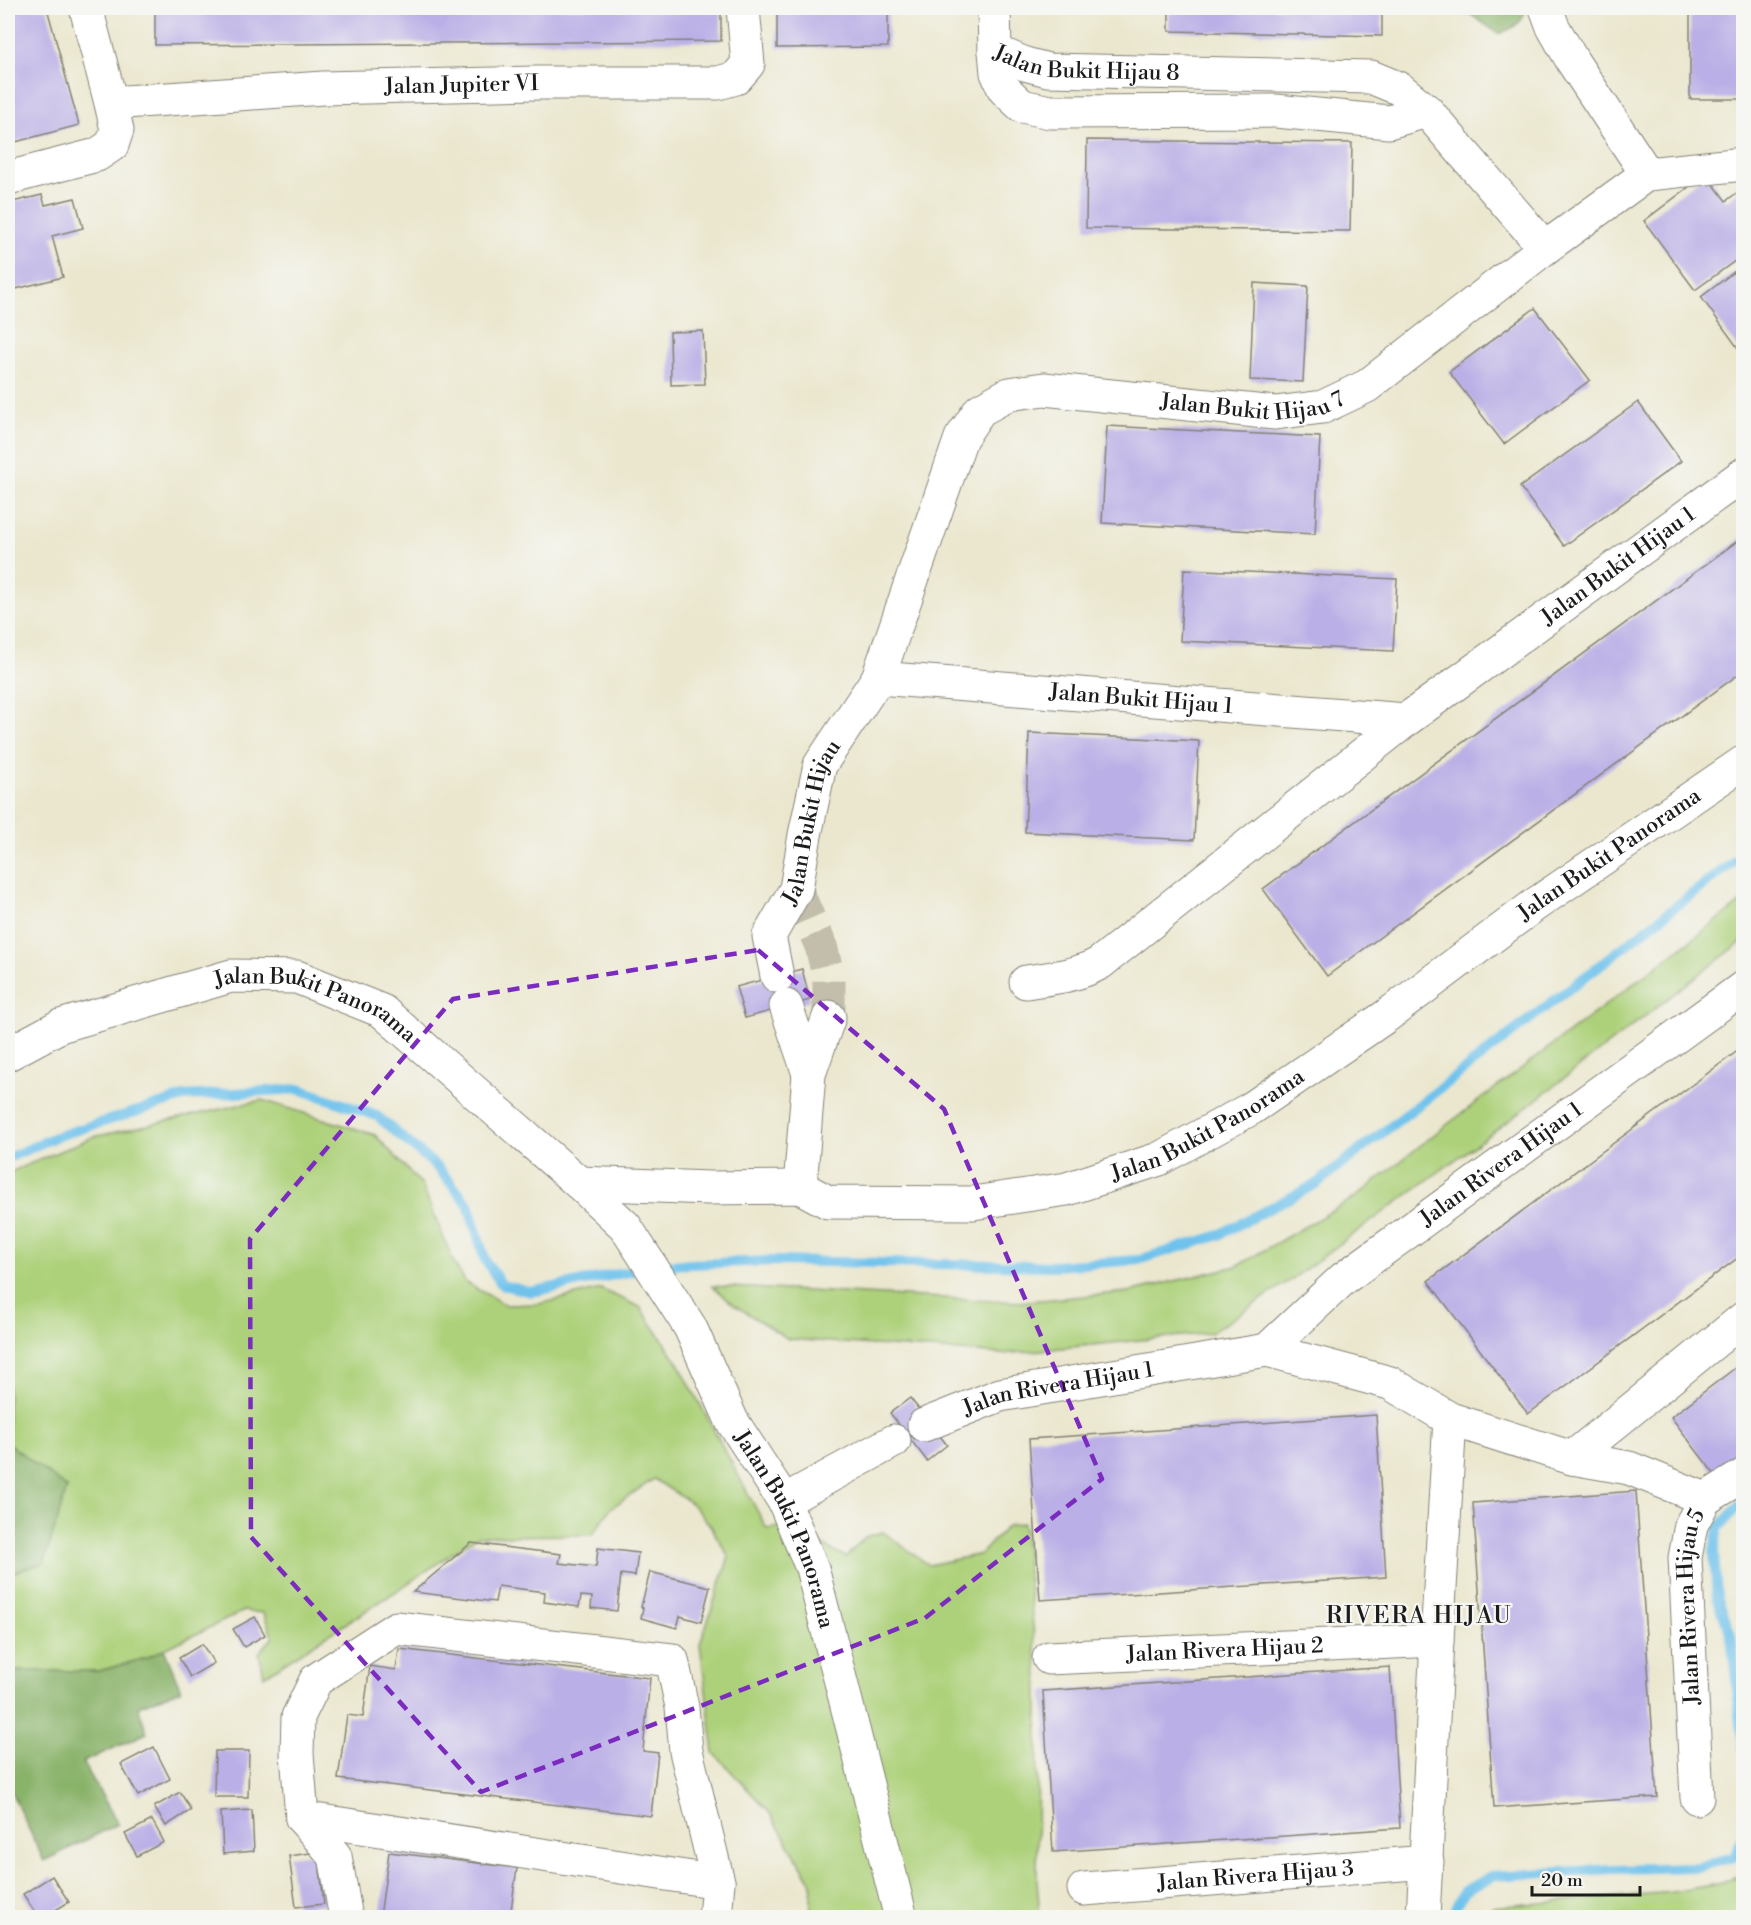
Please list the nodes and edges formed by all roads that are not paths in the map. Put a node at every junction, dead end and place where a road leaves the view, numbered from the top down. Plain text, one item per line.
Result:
1 (86, 8) edge
2 (743, 8) edge
3 (994, 8) edge
4 (1546, 8) edge
5 (995, 51) junction
6 (111, 103) junction
7 (1427, 111) junction
8 (1743, 164) edge
9 (1647, 174) junction
10 (8, 178) edge
11 (1545, 248) junction
12 (1743, 474) edge
13 (878, 678) junction
14 (1406, 720) junction
15 (1743, 762) edge
16 (777, 976) dead end
17 (1026, 982) dead end
18 (1743, 987) edge
19 (786, 1006) dead end
20 (829, 1017) tunnel mouth
21 (8, 1054) edge
22 (809, 1074) junction
23 (579, 1183) junction
24 (800, 1187) junction
25 (1743, 1318) edge
26 (1267, 1350) junction
27 (1450, 1419) junction
28 (924, 1425) dead end
29 (894, 1442) dead end
30 (1572, 1458) junction
31 (1743, 1475) edge
32 (1705, 1499) junction
33 (784, 1501) junction
34 (1437, 1640) junction
35 (1049, 1658) dead end
36 (1697, 1798) dead end
37 (302, 1818) junction
38 (1427, 1862) junction
39 (718, 1882) junction
40 (1084, 1889) dead end
41 (346, 1917) edge
42 (715, 1917) edge
43 (901, 1917) edge
44 (1423, 1917) edge

1 - 6 street
2 - 6 street, Jalan Jupiter VI
3 - 5 street
4 - 9 street
5 - 7 street, Jalan Bukit Hijau 8
5 - 7 street, Jalan Bukit Hijau 8
6 - 10 street
7 - 11 street, Jalan Bukit Hijau 8
8 - 9 street
9 - 11 street, Jalan Bukit Hijau 7
11 - 13 street, Jalan Bukit Hijau 7
12 - 14 street, Jalan Bukit Hijau 1
13 - 14 street, Jalan Bukit Hijau 1
13 - 16 street, Jalan Bukit Hijau
14 - 17 street, Jalan Bukit Hijau 1
15 - 24 street, Jalan Bukit Panorama
18 - 26 street, Jalan Rivera Hijau 1
19 - 22 street
20 - 22 street
21 - 23 street, Jalan Bukit Panorama
22 - 24 street
23 - 24 street, Jalan Bukit Panorama
23 - 33 street, Jalan Bukit Panorama
25 - 30 street
26 - 27 street, Jalan Rivera Hijau 1
26 - 28 street, Jalan Rivera Hijau 1
27 - 30 street, Jalan Rivera Hijau 1
27 - 34 street
29 - 33 street
30 - 32 street, Jalan Rivera Hijau 1
31 - 32 street, Jalan Rivera Hijau 5
32 - 36 street, Jalan Rivera Hijau 5
33 - 43 street, Jalan Bukit Panorama
34 - 35 street, Jalan Rivera Hijau 2
34 - 38 street
37 - 39 street
37 - 39 street
37 - 41 street
38 - 40 street, Jalan Rivera Hijau 3
38 - 44 street
39 - 42 street

